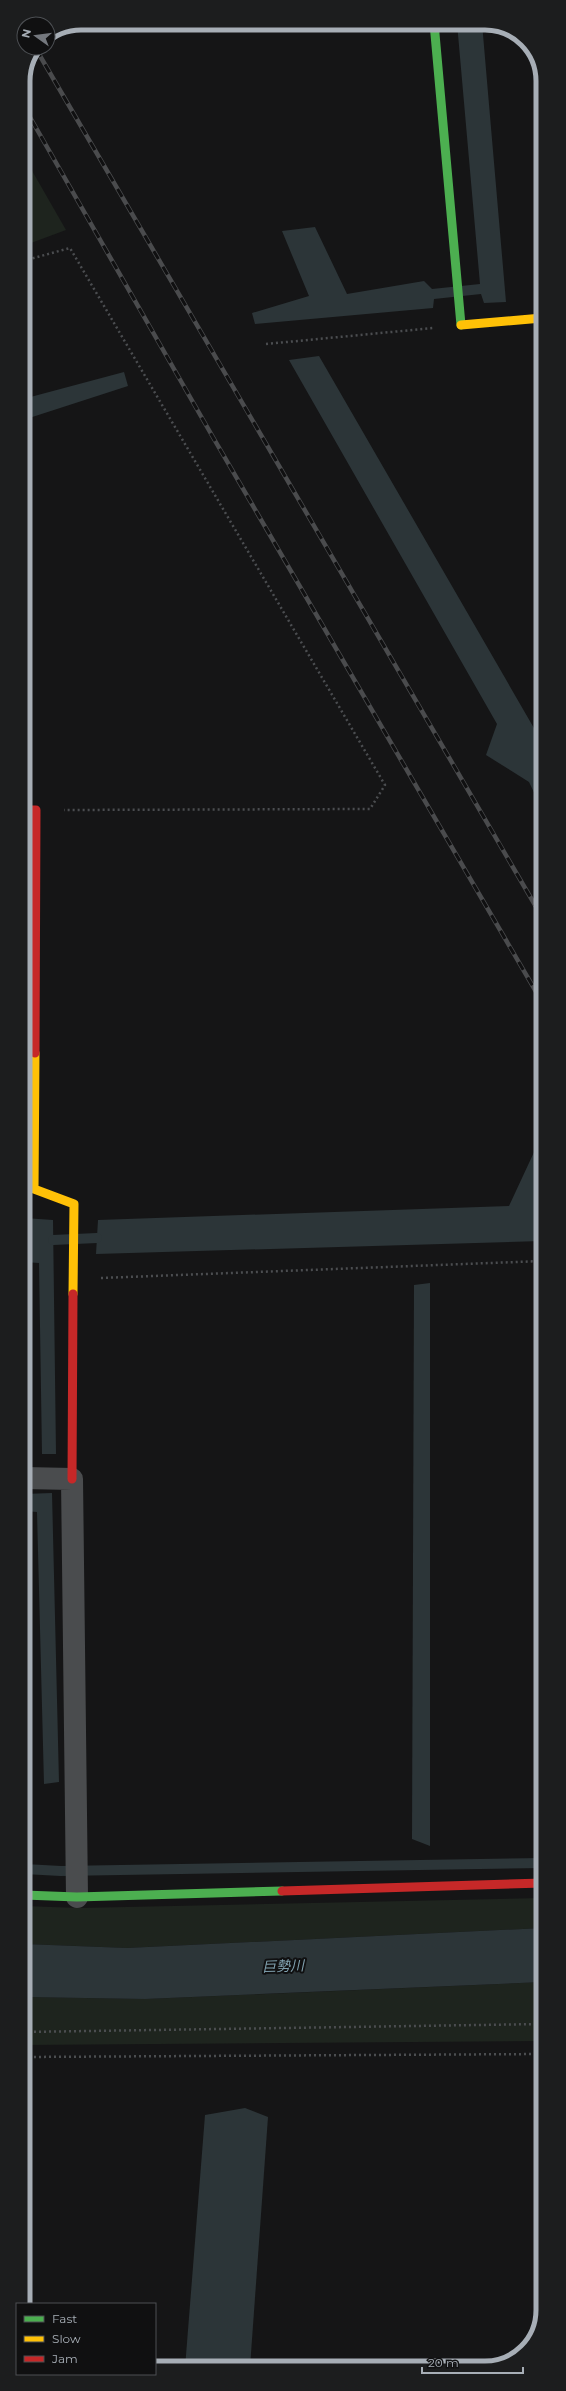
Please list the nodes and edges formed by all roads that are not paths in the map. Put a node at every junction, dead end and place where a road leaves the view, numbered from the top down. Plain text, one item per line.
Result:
1 (435, 30) edge
2 (536, 319) edge
3 (30, 810) edge
4 (30, 1478) edge
5 (72, 1478) junction
6 (536, 1883) edge
7 (30, 1895) edge
8 (77, 1896) junction

1 - 2 street
3 - 5 street
4 - 5 street
5 - 8 street
6 - 8 street
7 - 8 street

